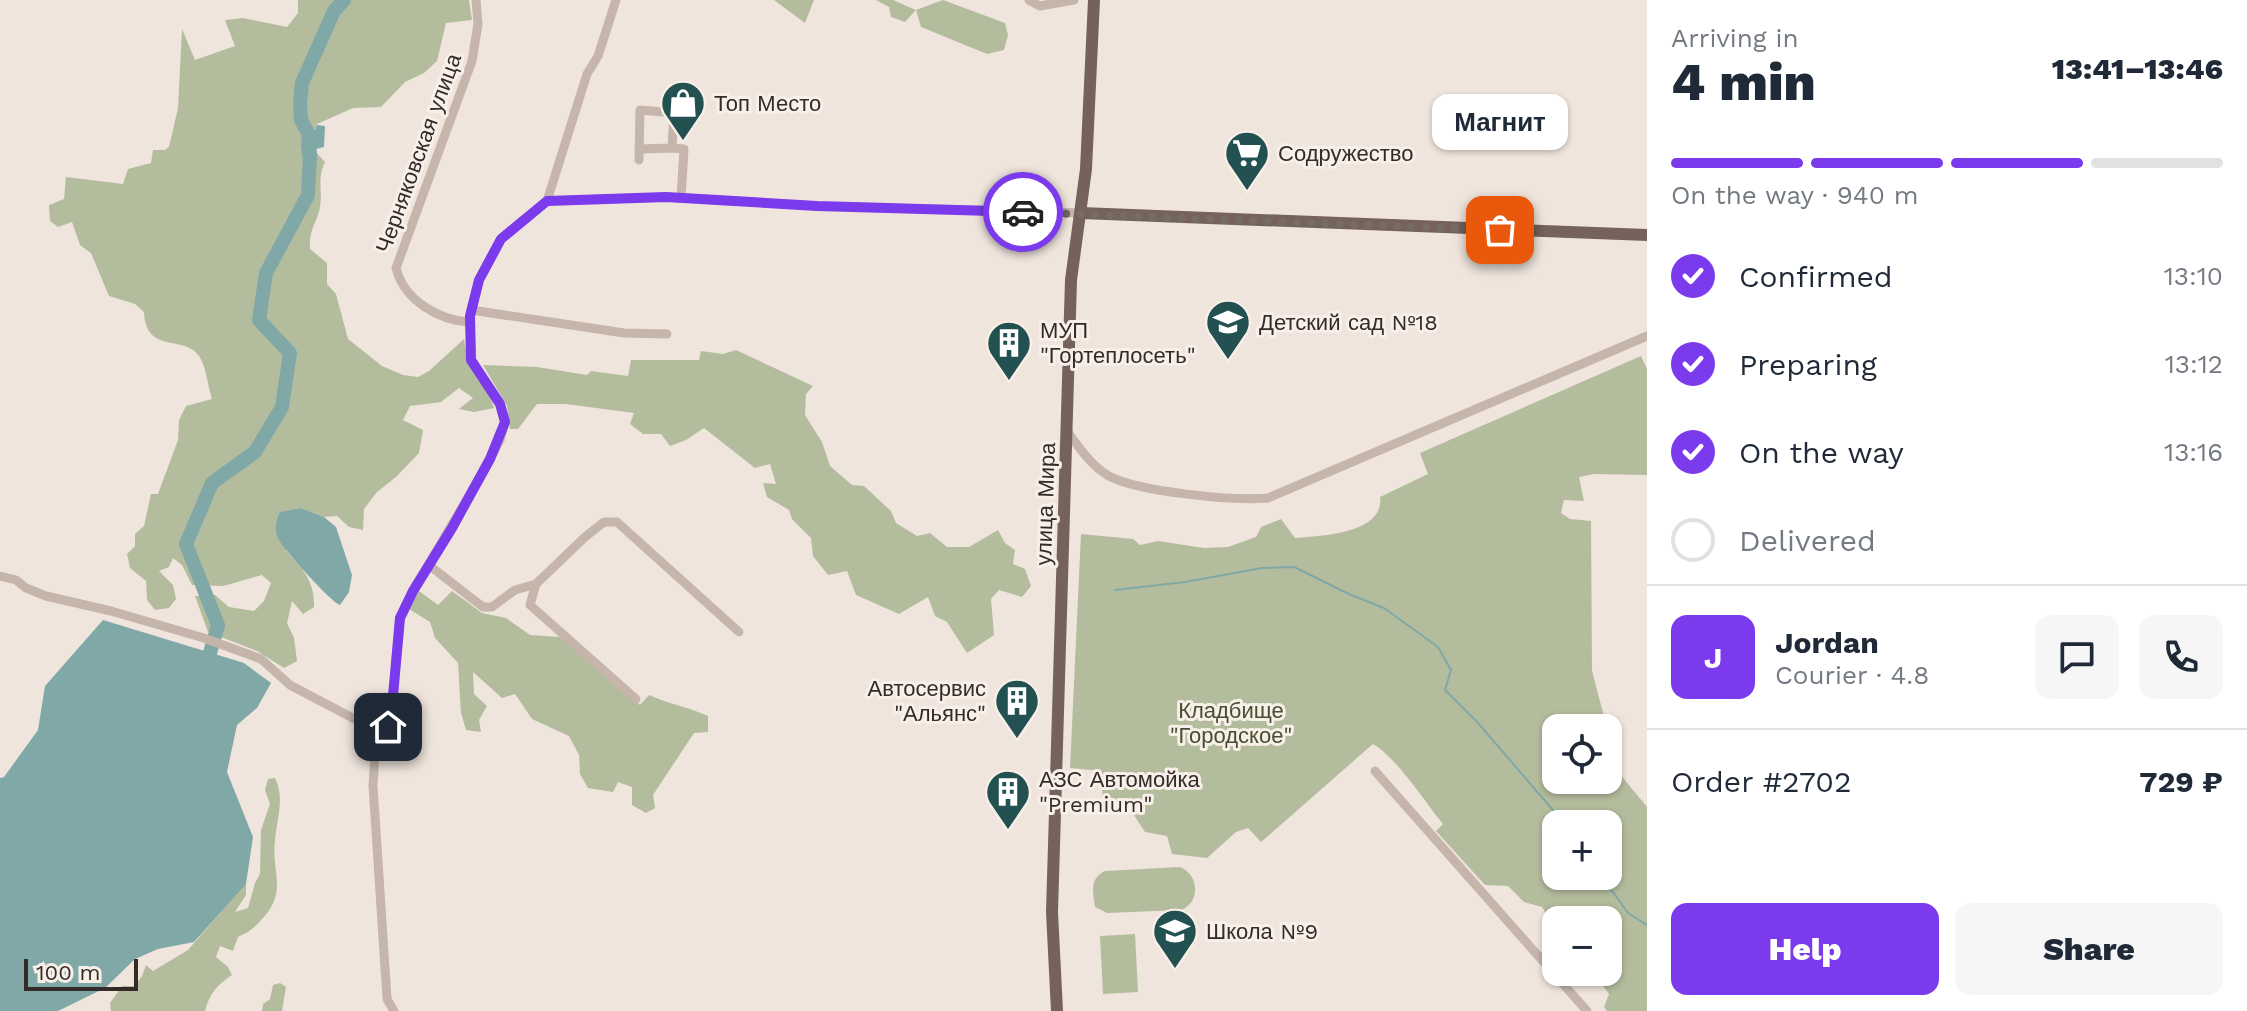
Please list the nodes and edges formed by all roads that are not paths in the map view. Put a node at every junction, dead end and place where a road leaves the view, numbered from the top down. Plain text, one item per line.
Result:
1 (476, 0) edge
2 (616, 0) edge
3 (1029, 0) edge
4 (1074, 0) edge
5 (1094, 0) edge
6 (672, 148) junction
7 (639, 149) junction
8 (639, 160) dead end
9 (681, 198) junction
10 (547, 201) junction
11 (1081, 213) junction
12 (1647, 235) edge
13 (471, 310) junction
14 (469, 322) junction
15 (667, 334) dead end
16 (1647, 336) edge
17 (1067, 431) junction
18 (430, 566) junction
19 (0, 576) edge
20 (536, 584) junction
21 (739, 632) dead end
22 (636, 699) dead end
23 (385, 735) junction
24 (1375, 771) dead end
25 (394, 1011) edge
26 (1057, 1011) edge
27 (1587, 1011) edge

1 - 14 street, Черняковская улица
2 - 10 street
3 - 4 street
5 - 11 main road, улица Мира
6 - 7 street
6 - 7 street
6 - 9 street
7 - 8 street
9 - 10 street
9 - 11 street
10 - 13 street
11 - 12 main road
11 - 17 main road, улица Мира
13 - 14 street
13 - 15 street
14 - 18 street
16 - 17 street
17 - 26 main road, улица Мира
18 - 20 street
18 - 23 street
19 - 23 street
20 - 21 street
20 - 22 street
23 - 25 street
24 - 27 street

